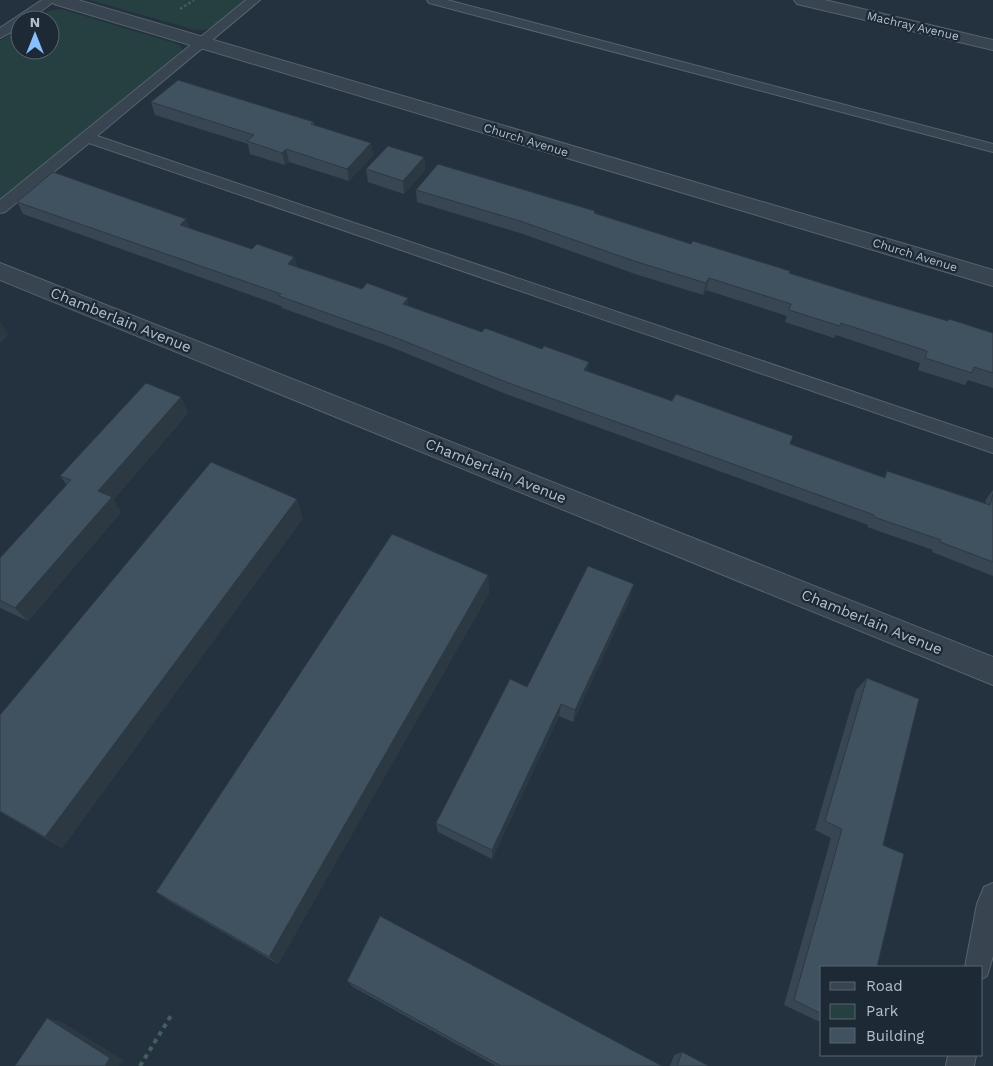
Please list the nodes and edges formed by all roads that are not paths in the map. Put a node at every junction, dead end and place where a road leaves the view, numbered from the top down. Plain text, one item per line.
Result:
1 (50, 0) edge
2 (60, 0) edge
3 (254, 0) edge
4 (433, 0) edge
5 (803, 0) edge
6 (35, 10) edge
7 (200, 43) junction
8 (993, 45) edge
9 (86, 136) junction
10 (993, 148) edge
11 (0, 208) edge
12 (0, 271) edge
13 (993, 278) edge
14 (993, 446) edge
15 (993, 671) edge
16 (993, 896) edge
17 (978, 966) edge

1 - 6 lane
2 - 7 street, Church Avenue
3 - 7 lane
4 - 10 lane
5 - 8 street, Machray Avenue
7 - 9 lane
7 - 13 street, Church Avenue
9 - 11 lane
9 - 14 lane
12 - 15 street, Chamberlain Avenue
16 - 17 lane

